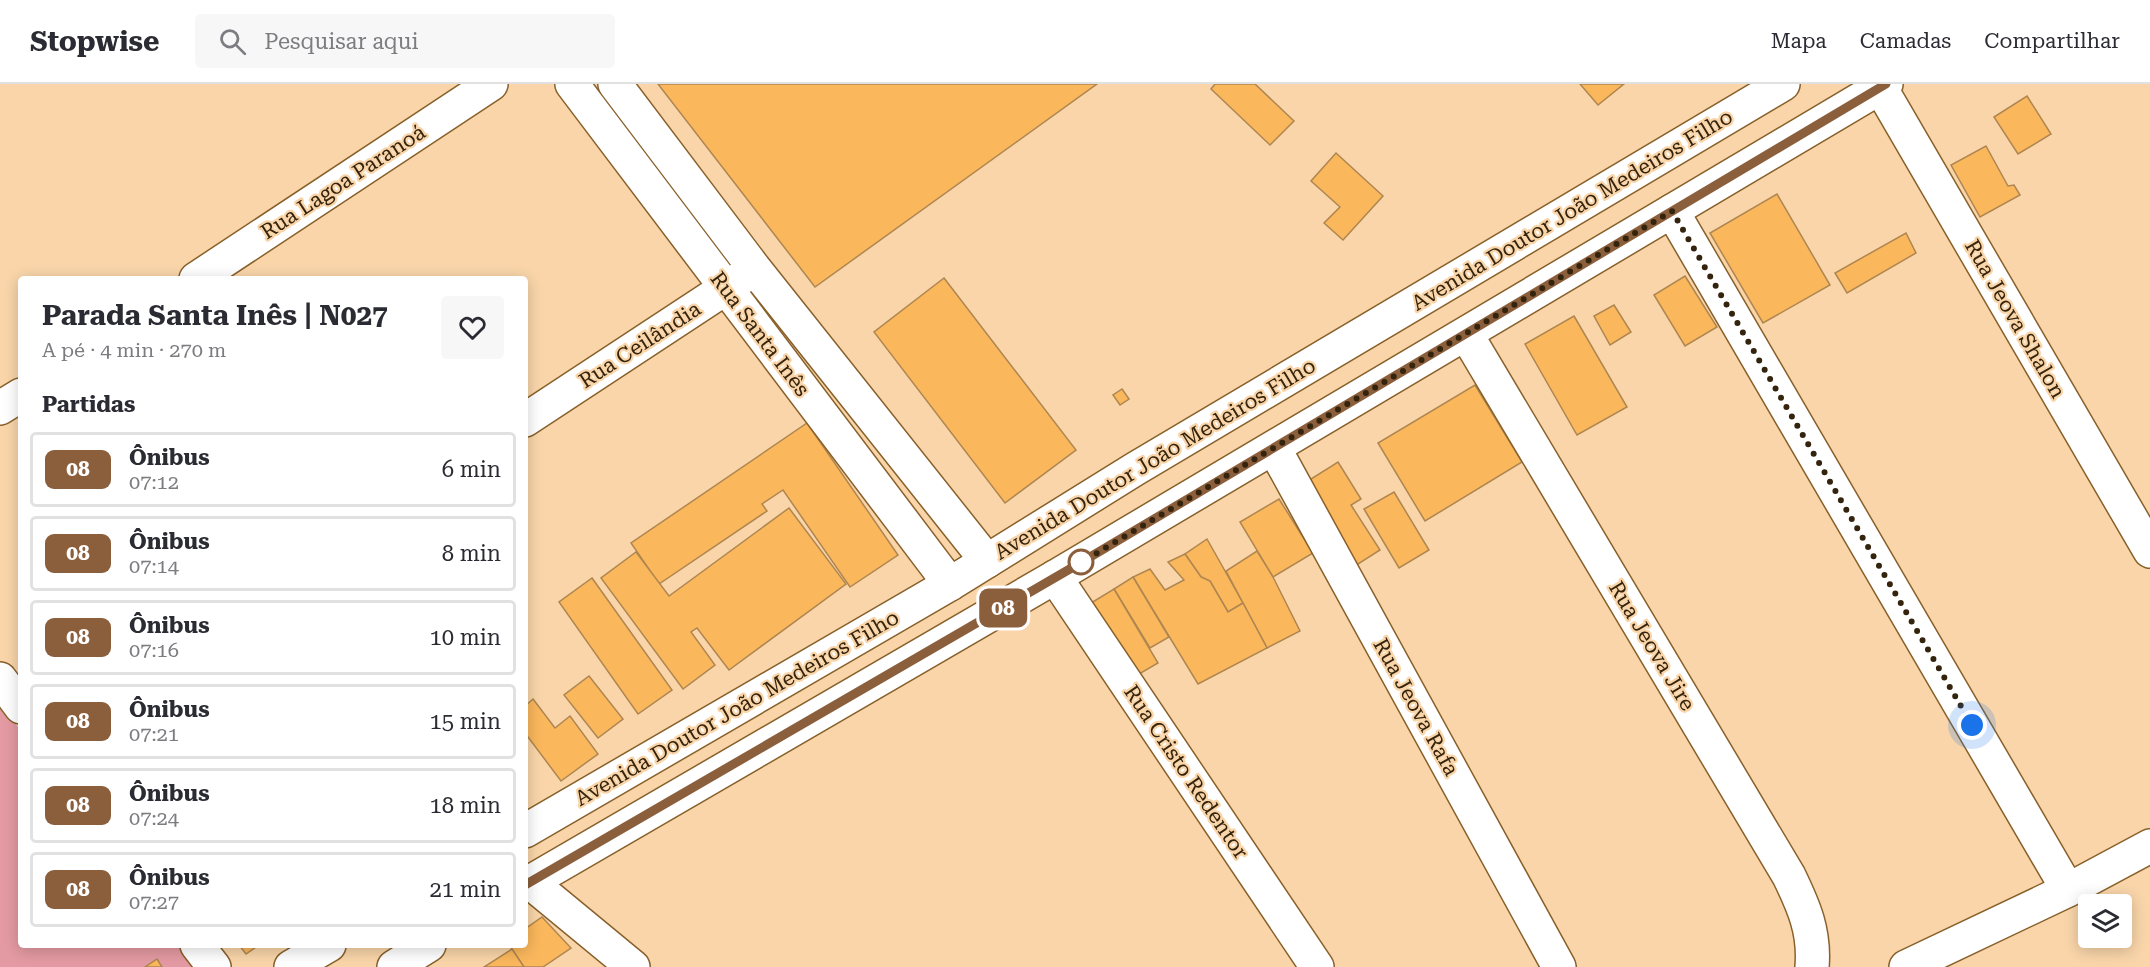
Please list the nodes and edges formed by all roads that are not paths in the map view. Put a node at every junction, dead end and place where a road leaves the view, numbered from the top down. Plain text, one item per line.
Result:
1 (491, 84) edge
2 (572, 84) edge
3 (615, 84) edge
4 (1783, 84) edge
5 (1883, 86) edge
6 (1672, 211) junction
7 (754, 268) junction
8 (201, 276) edge
9 (726, 289) junction
10 (1466, 334) junction
11 (18, 396) edge
12 (0, 408) edge
13 (528, 418) edge
14 (1274, 448) junction
15 (2150, 552) edge
16 (987, 561) junction
17 (1055, 577) junction
18 (950, 584) junction
19 (0, 679) edge
20 (18, 703) edge
21 (528, 829) edge
22 (2150, 846) edge
23 (528, 883) edge
24 (528, 885) edge
25 (2068, 890) junction
26 (199, 948) edge
27 (324, 948) edge
28 (424, 948) edge
29 (214, 967) edge
30 (291, 967) edge
31 (394, 967) edge
32 (633, 967) edge
33 (1317, 967) edge
34 (1559, 967) edge
35 (1812, 967) edge
36 (1906, 967) edge

1 - 8 street, Rua Lagoa Paranoá
2 - 9 street, Rua Santa Inês
3 - 7 street, Rua Santa Inês
4 - 16 street, Avenida Doutor João Medeiros Filho
5 - 6 street
5 - 15 street, Rua Jeova Shalon
6 - 10 street
6 - 25 street
7 - 9 street, Rua Ceilândia
7 - 16 street, Rua Santa Inês
9 - 13 street, Rua Ceilândia
9 - 18 street, Rua Santa Inês
10 - 14 street
10 - 35 street, Rua Jeova Jire
11 - 12 street
14 - 17 street
14 - 34 street, Rua Jeova Rafa
16 - 18 street, Avenida Doutor João Medeiros Filho
17 - 23 street
17 - 33 street, Rua Cristo Redentor
18 - 21 street, Avenida Doutor João Medeiros Filho
19 - 20 street
22 - 25 street
24 - 32 street
25 - 36 street
26 - 29 street
27 - 30 street
28 - 31 street

